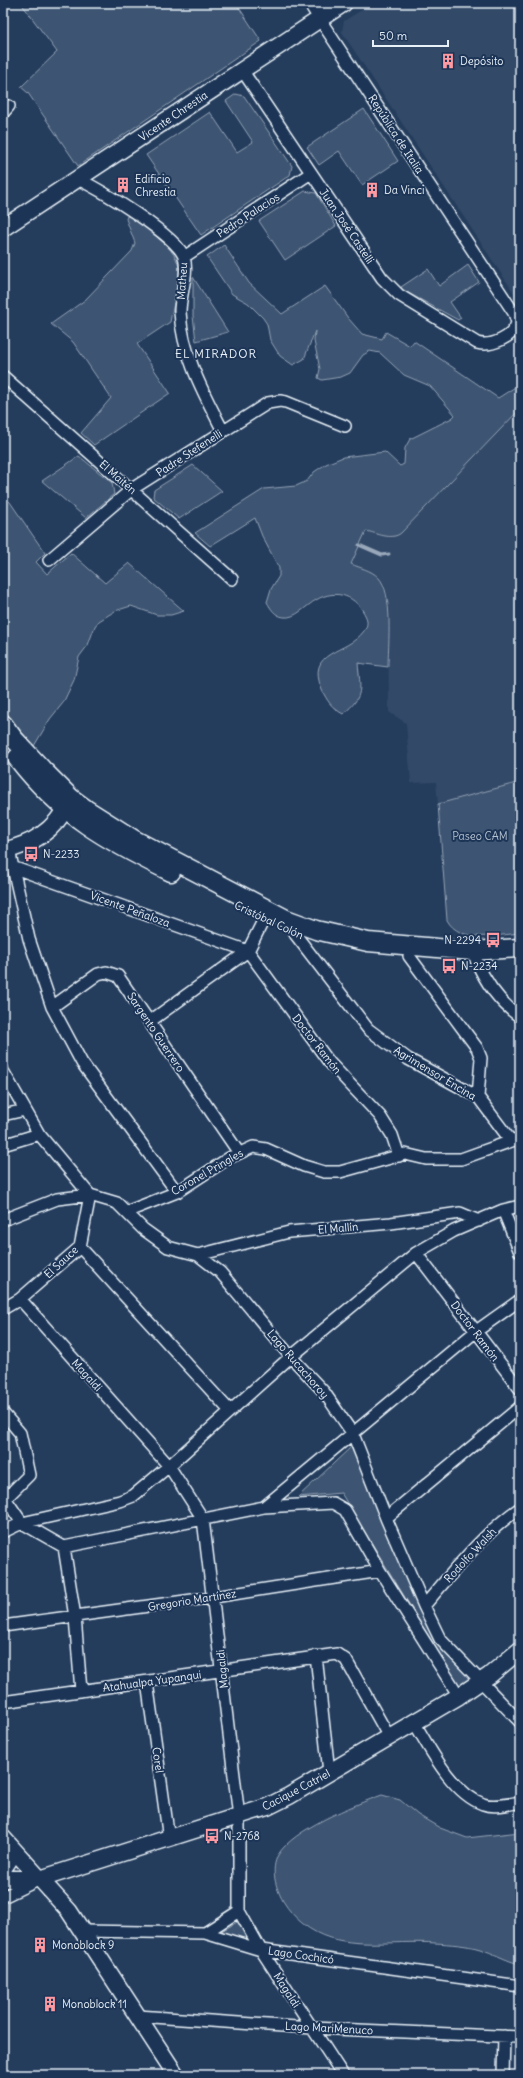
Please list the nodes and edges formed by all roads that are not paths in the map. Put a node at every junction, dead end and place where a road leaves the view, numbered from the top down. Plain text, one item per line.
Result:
1 (309, 3) edge
2 (324, 3) edge
3 (344, 3) edge
4 (320, 19) junction
5 (242, 70) junction
6 (311, 173) junction
7 (77, 179) junction
8 (3, 228) edge
9 (184, 257) junction
10 (486, 345) joint
11 (3, 376) edge
12 (345, 426) dead end
13 (222, 431) junction
14 (132, 489) junction
15 (49, 560) dead end
16 (232, 579) dead end
17 (3, 724) edge
18 (3, 740) edge
19 (68, 804) junction
20 (6, 850) edge
21 (12, 867) junction
22 (264, 919) junction
23 (295, 934) junction
24 (520, 948) edge
25 (248, 951) junction
26 (408, 956) junction
27 (520, 957) edge
28 (476, 960) junction
29 (52, 1007) junction
30 (520, 1016) edge
31 (150, 1022) junction
32 (3, 1071) edge
33 (478, 1097) junction
34 (25, 1110) junction
35 (3, 1115) edge
36 (39, 1134) junction
37 (516, 1140) edge
38 (3, 1145) edge
39 (239, 1153) junction
40 (399, 1156) junction
41 (176, 1192) junction
42 (90, 1195) junction
43 (520, 1206) edge
44 (503, 1210) junction
45 (126, 1212) junction
46 (3, 1220) edge
47 (479, 1221) junction
48 (80, 1247) junction
49 (520, 1252) edge
50 (416, 1253) junction
51 (198, 1255) junction
52 (20, 1299) junction
53 (520, 1300) edge
54 (3, 1309) edge
55 (476, 1332) junction
56 (291, 1357) junction
57 (520, 1389) edge
58 (520, 1407) edge
59 (230, 1411) junction
60 (3, 1413) edge
61 (353, 1434) junction
62 (169, 1466) junction
63 (4, 1497) edge
64 (264, 1507) junction
65 (520, 1508) edge
66 (386, 1518) junction
67 (203, 1519) junction
68 (22, 1522) junction
69 (3, 1532) edge
70 (64, 1548) junction
71 (380, 1571) junction
72 (214, 1597) junction
73 (424, 1606) junction
74 (75, 1617) junction
75 (3, 1626) edge
76 (520, 1650) edge
77 (316, 1656) junction
78 (222, 1670) junction
79 (147, 1682) junction
80 (480, 1682) junction
81 (82, 1691) junction
82 (459, 1696) junction
83 (3, 1702) edge
84 (414, 1722) junction
85 (520, 1722) edge
86 (389, 1737) junction
87 (330, 1772) junction
88 (520, 1802) edge
89 (240, 1817) junction
90 (168, 1839) junction
91 (7, 1843) edge
92 (3, 1869) edge
93 (3, 1879) edge
94 (40, 1879) junction
95 (3, 1897) edge
96 (239, 1911) junction
97 (82, 1931) junction
98 (205, 1932) junction
99 (261, 1950) junction
100 (520, 1986) edge
101 (138, 2016) junction
102 (312, 2028) junction
103 (504, 2036) junction
104 (520, 2037) edge
105 (176, 2075) edge
106 (343, 2075) edge
107 (503, 2075) edge

1 - 4 street, República de Italia
2 - 4 street
3 - 4 main road, Vicente Chrestia
4 - 5 main road, Vicente Chrestia
4 - 10 street, República de Italia
5 - 6 street, Juan José Castelli
5 - 7 main road, Vicente Chrestia
6 - 9 street, Pedro Palacios
6 - 10 street, Juan José Castelli
7 - 8 main road, Vicente Chrestia
7 - 9 street, Matheu
9 - 13 street, Matheu
11 - 14 street, El Maitén
12 - 13 street, Padre Stefenelli
13 - 14 street, Padre Stefenelli
14 - 15 street, Padre Stefenelli
14 - 16 street, El Maitén
17 - 19 main road
18 - 19 main road
19 - 20 main road
19 - 22 main road, Cristóbal Colón
19 - 24 main road, Cristóbal Colón
20 - 21 street
21 - 25 street, Vicente Peñaloza
21 - 29 street
22 - 23 main road, Cristóbal Colón
22 - 25 street
23 - 26 main road, Cristóbal Colón
23 - 33 street, Agrimensor Encina
25 - 31 street
25 - 40 street, Doctor Ramón
26 - 28 main road, Cristóbal Colón
26 - 33 street
27 - 28 main road, Cristóbal Colón
28 - 30 street
29 - 31 street, Sargento Guerrero
29 - 41 street
31 - 39 street, Sargento Guerrero
32 - 34 street
33 - 37 street, Agrimensor Encina
34 - 35 street
34 - 36 street
36 - 38 street
36 - 42 street
37 - 40 street, Coronel Pringles
39 - 40 street, Coronel Pringles
39 - 41 street, Coronel Pringles
41 - 45 street, Coronel Pringles
42 - 45 street, Lago Rucachoroy
42 - 46 street
42 - 48 street, El Sauce
43 - 44 street
44 - 47 street
44 - 49 street
45 - 51 street, Lago Rucachoroy
47 - 50 street
47 - 51 street, El Mallín
48 - 52 street, El Sauce
48 - 59 street
50 - 55 street, Doctor Ramón
50 - 56 street
51 - 56 street, Lago Rucachoroy
52 - 54 street, El Sauce
52 - 62 street, Magaldi
53 - 55 street
55 - 57 street, Doctor Ramón
55 - 61 street
56 - 59 street
56 - 61 street, Lago Rucachoroy
58 - 66 street
59 - 62 street
60 - 63 street
61 - 64 street
61 - 66 street, Lago Rucachoroy
62 - 67 street, Magaldi
62 - 68 street
63 - 68 street
64 - 67 street
64 - 71 street
65 - 73 street, Rodolfo Walsh
66 - 73 street, Lago Rucachoroy
67 - 70 street
67 - 72 street, Magaldi
68 - 69 street
68 - 70 street
70 - 74 street
71 - 72 street, Gregorio Martínez
71 - 82 street
72 - 74 street, Gregorio Martínez
72 - 78 street, Magaldi
73 - 80 street, Lago Rucachoroy
74 - 75 street, Gregorio Martínez
74 - 81 street
76 - 80 main road, Cacique Catriel
77 - 78 street, Atahualpa Yupanqui
77 - 86 street, Atahualpa Yupanqui
77 - 87 street
78 - 79 street, Atahualpa Yupanqui
78 - 89 street, Magaldi
79 - 81 street, Atahualpa Yupanqui
79 - 90 street, Corel
80 - 82 main road, Cacique Catriel
80 - 85 street, Lago Rucachoroy
81 - 83 street, Atahualpa Yupanqui
82 - 84 main road, Cacique Catriel
84 - 86 main road, Cacique Catriel
84 - 88 street
86 - 87 main road, Cacique Catriel
87 - 89 main road, Cacique Catriel
89 - 90 main road, Cacique Catriel
89 - 96 street, Magaldi
90 - 94 main road, Cacique Catriel
91 - 92 main road
91 - 94 main road
93 - 94 main road
94 - 95 street, Cacique Catriel
94 - 97 main road
96 - 98 street
96 - 99 street, Magaldi
97 - 98 street, Lago Cochicó
97 - 101 main road
98 - 99 street, Lago Cochicó
99 - 100 street, Lago Cochicó
99 - 102 street, Magaldi
101 - 102 street, Lago MariMenuco
101 - 105 main road
102 - 103 street, Lago MariMenuco
102 - 106 street, Magaldi
103 - 104 street, Lago MariMenuco
103 - 107 street

